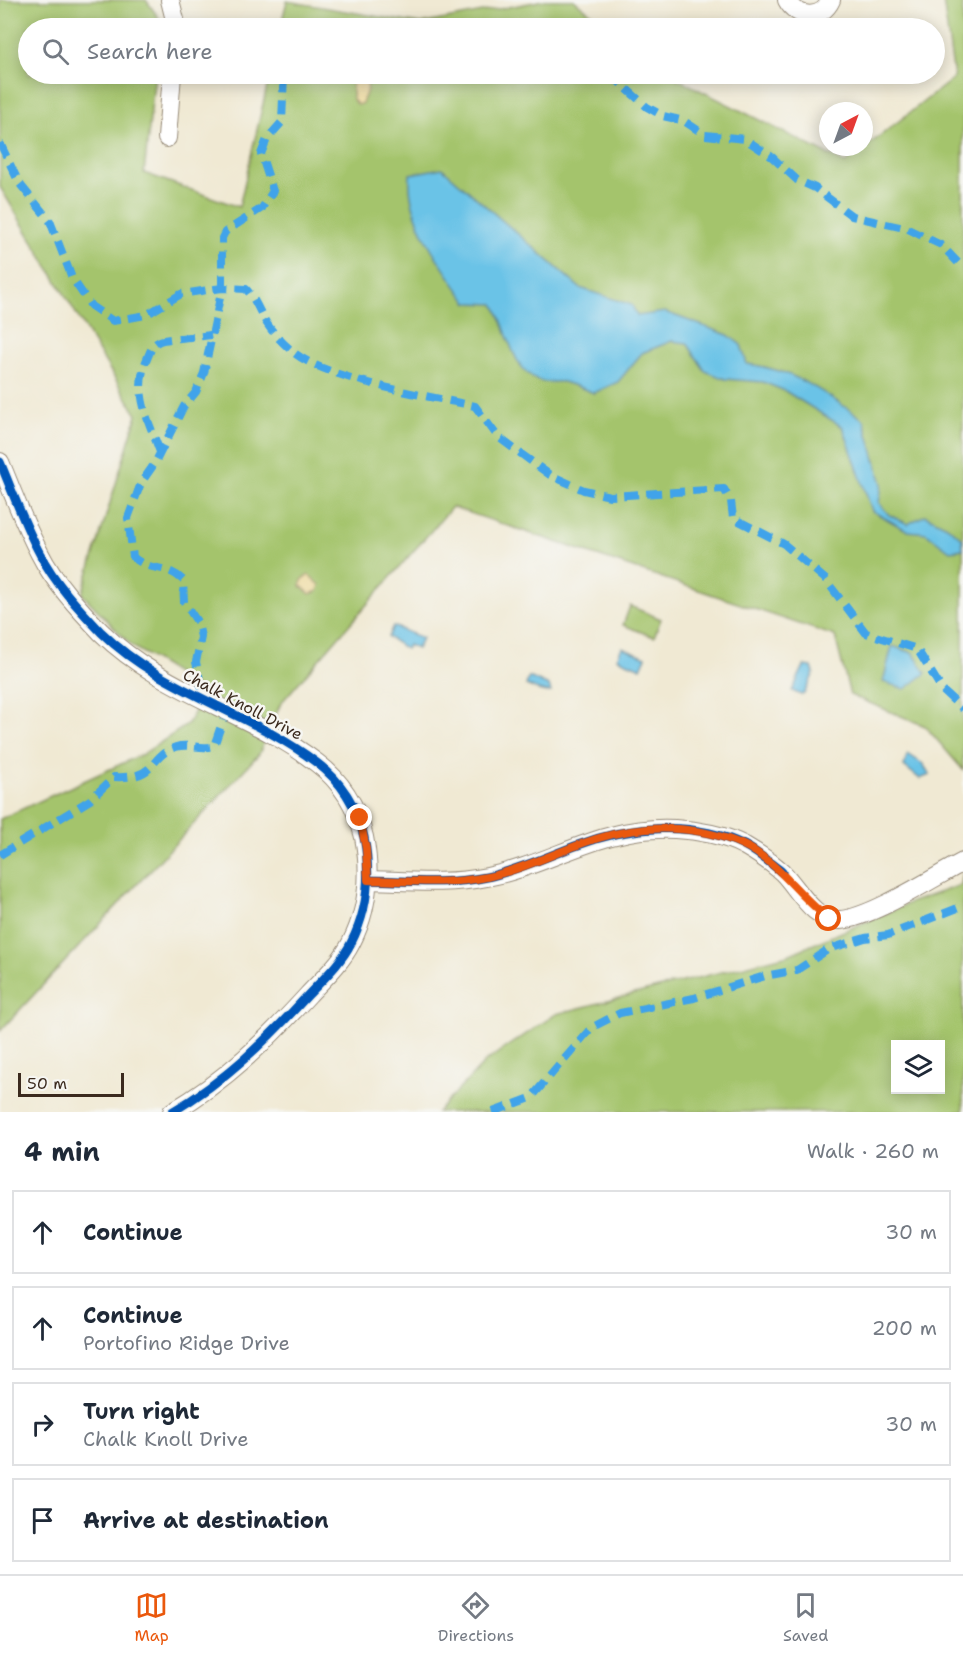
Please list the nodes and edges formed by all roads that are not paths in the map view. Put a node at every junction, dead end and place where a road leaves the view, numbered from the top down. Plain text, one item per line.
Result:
1 (170, 0) edge
2 (788, 0) edge
3 (831, 0) edge
4 (174, 18) edge
5 (171, 84) edge
6 (167, 138) dead end
7 (0, 462) edge
8 (963, 862) edge
9 (368, 880) junction
10 (172, 1112) edge

1 - 4 street
2 - 3 street
5 - 6 street
7 - 9 street, Chalk Knoll Drive
8 - 9 street
9 - 10 street, Chalk Knoll Drive

